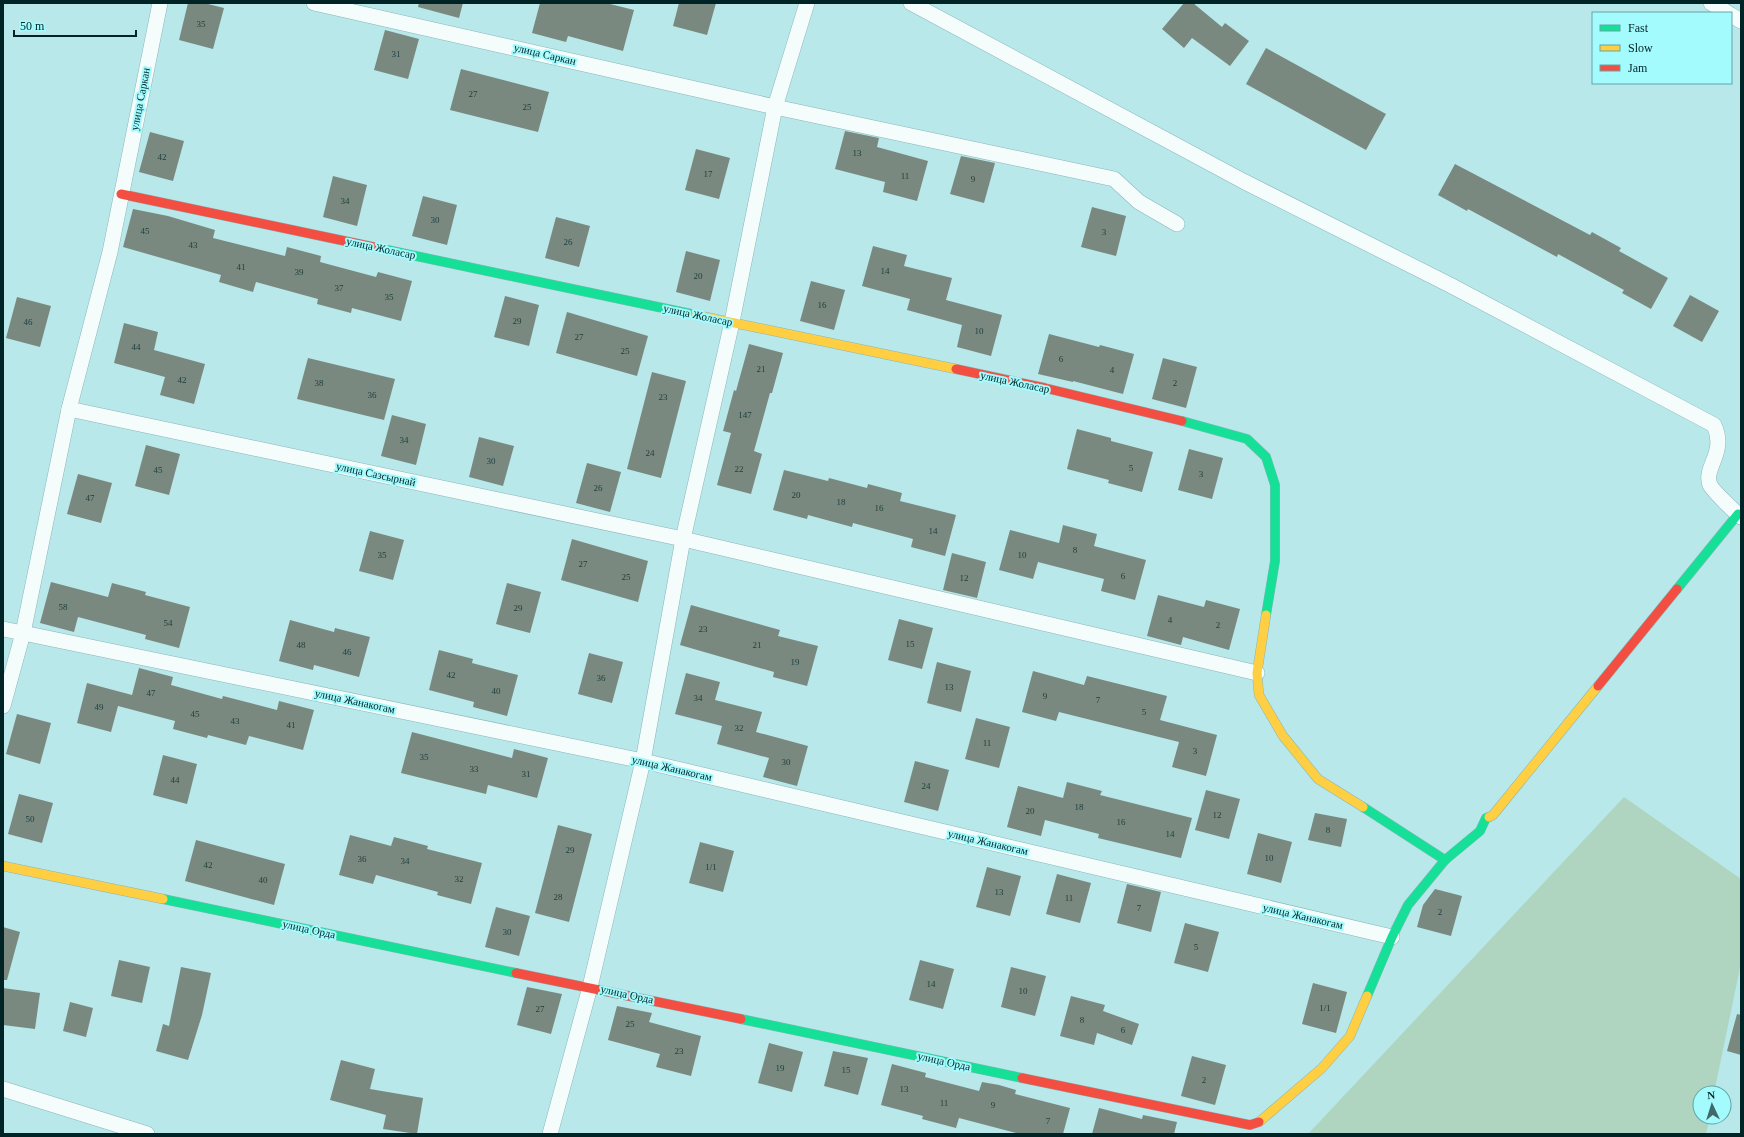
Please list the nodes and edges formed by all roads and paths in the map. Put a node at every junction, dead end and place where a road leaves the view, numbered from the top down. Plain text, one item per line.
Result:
1 (160, 3) edge
2 (314, 3) edge
3 (807, 3) edge
4 (910, 3) edge
5 (1711, 3) edge
6 (1726, 12) edge
7 (1732, 16) edge
8 (1741, 21) edge
9 (775, 107) junction
10 (121, 194) junction
11 (1177, 224) dead end
12 (732, 322) junction
13 (69, 409) junction
14 (1739, 516) edge
15 (682, 539) junction
16 (3, 629) edge
17 (23, 633) junction
18 (1257, 673) junction
19 (3, 706) edge
20 (643, 761) junction
21 (1445, 860) junction
22 (3, 866) edge
23 (1392, 936) junction
24 (590, 987) junction
25 (3, 1089) edge
26 (147, 1134) edge
27 (550, 1134) edge

1 - 10 street, улица Саркан
2 - 9 street, улица Саркан
3 - 9 street
4 - 14 street
5 - 6 street
7 - 8 street
9 - 11 street, улица Саркан
9 - 12 street
10 - 12 street, улица Жоласар
10 - 13 street, улица Саркан
12 - 15 street
12 - 18 street, улица Жоласар
13 - 15 street, улица Сазсырнай
13 - 17 street, улица Саркан
14 - 21 street
15 - 18 street, улица Сазсырнай
15 - 20 street
16 - 17 street, улица Жанакогам
17 - 19 street
17 - 20 street, улица Жанакогам
18 - 21 street
20 - 23 street, улица Жанакогам
20 - 24 street
21 - 23 street
22 - 24 street, улица Орда
23 - 24 street, улица Орда
24 - 27 street
25 - 26 street

